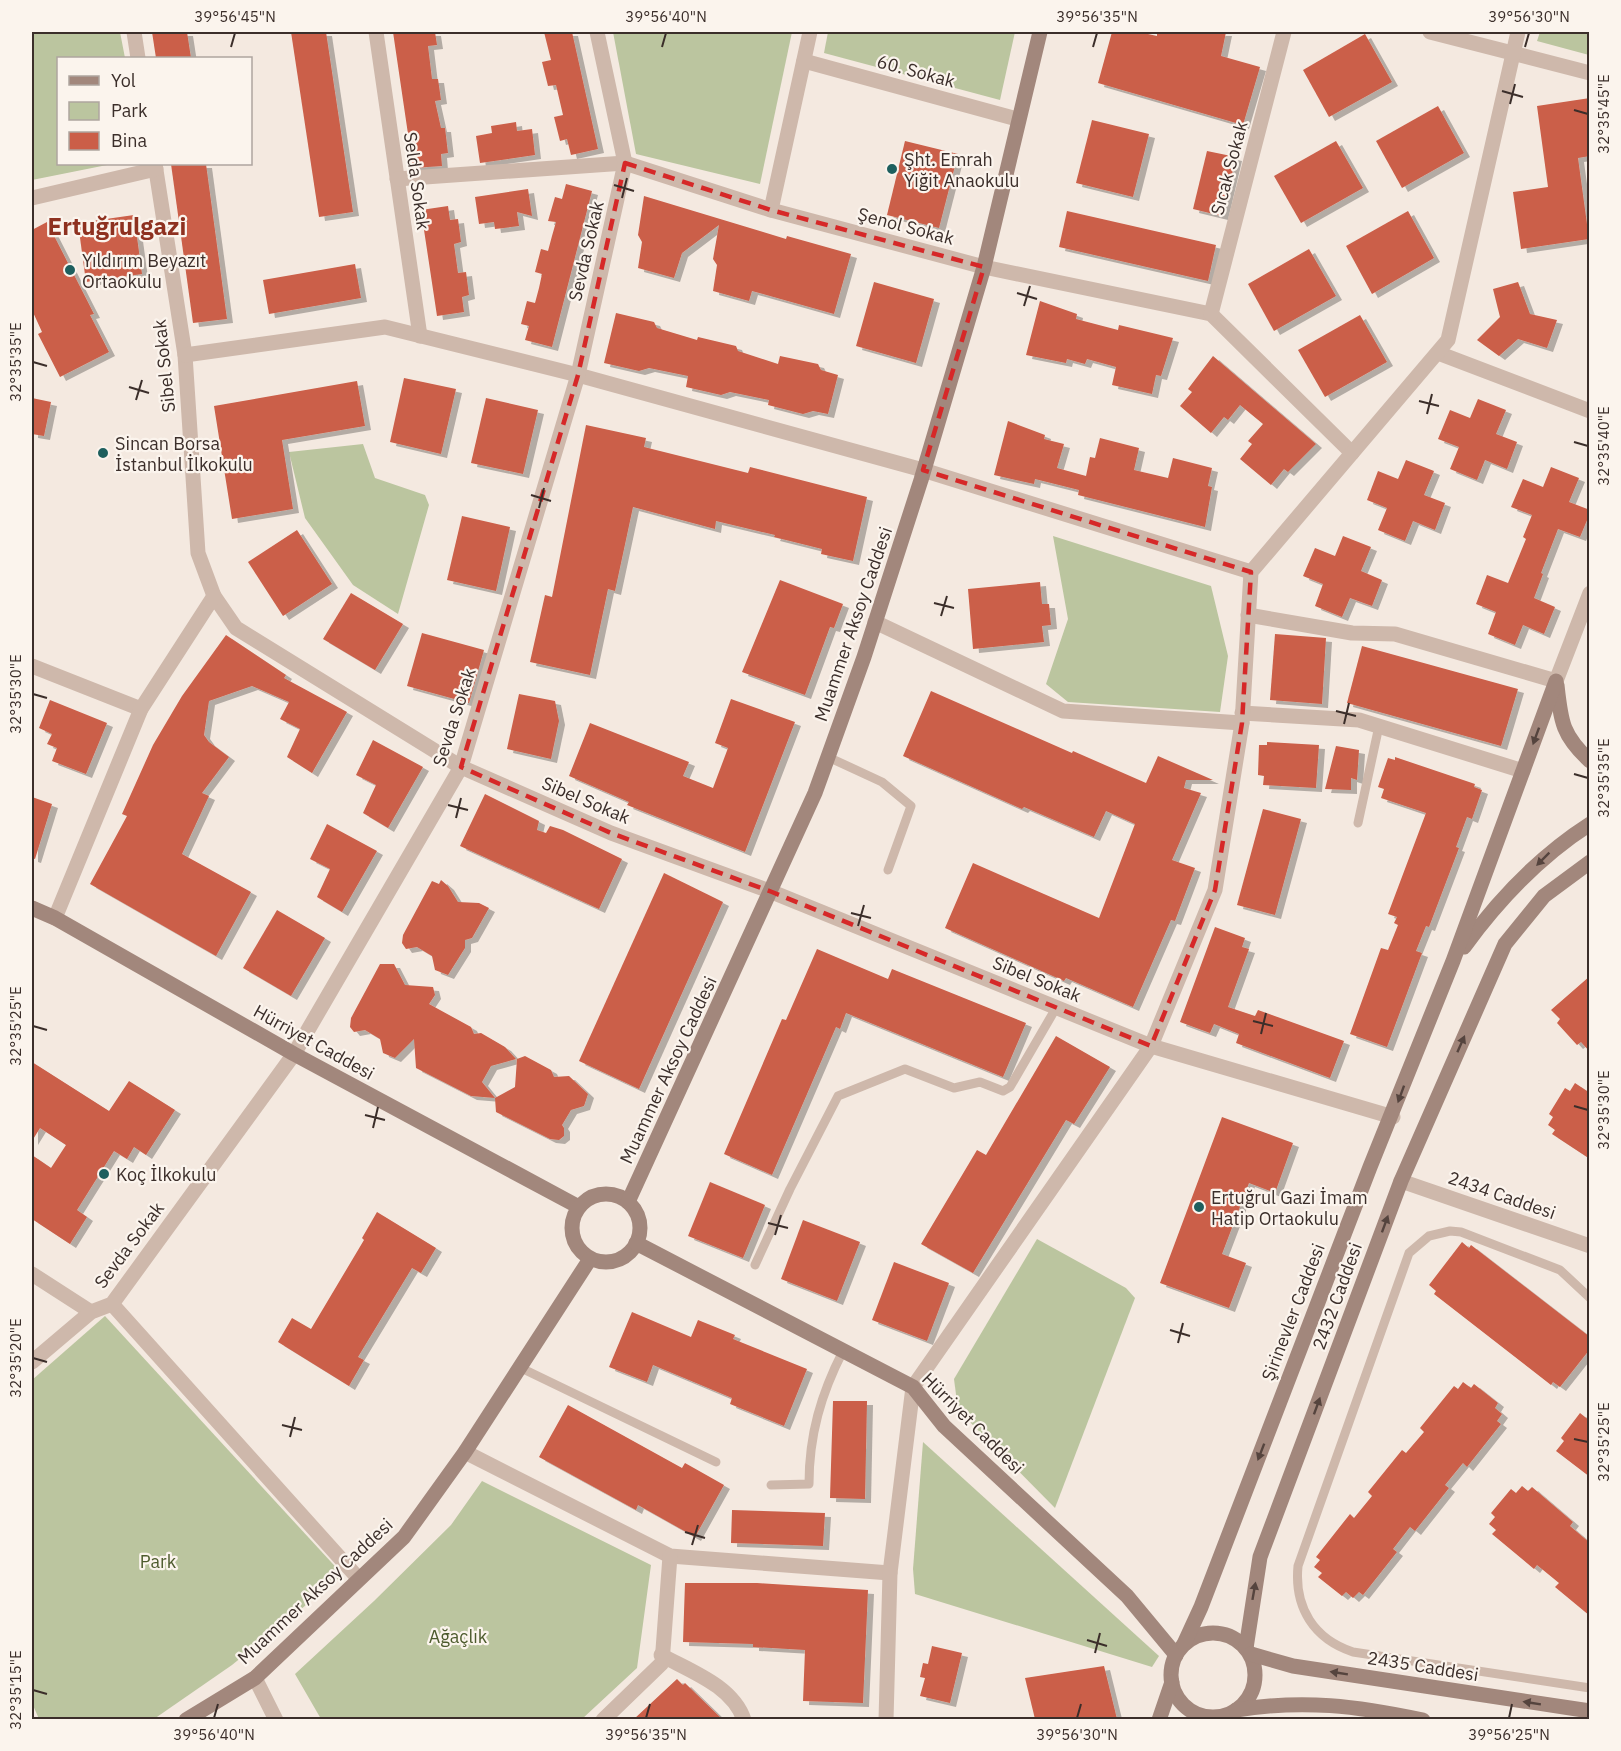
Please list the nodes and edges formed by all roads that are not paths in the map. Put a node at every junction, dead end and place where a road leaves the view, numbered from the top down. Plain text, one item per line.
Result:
1 (134, 32) edge
2 (376, 32) edge
3 (597, 32) edge
4 (810, 32) edge
5 (1040, 32) edge
6 (1284, 32) edge
7 (1431, 32) edge
8 (1518, 32) edge
9 (1513, 52) junction
10 (138, 57) edge
11 (804, 61) junction
12 (1590, 73) edge
13 (1017, 119) junction
14 (625, 163) junction
15 (155, 166) edge
16 (397, 179) junction
17 (32, 198) edge
18 (771, 210) junction
19 (984, 267) junction
20 (1211, 314) junction
21 (420, 336) junction
22 (1438, 353) junction
23 (185, 355) junction
24 (578, 375) junction
25 (1590, 411) edge
26 (1352, 453) junction
27 (923, 470) junction
28 (1251, 572) junction
29 (1590, 593) edge
30 (214, 596) junction
31 (1248, 615) junction
32 (875, 622) junction
33 (32, 666) edge
34 (1556, 681) junction
35 (141, 709) junction
36 (1242, 718) junction
37 (1379, 726) junction
38 (828, 757) junction
39 (1590, 761) edge
40 (461, 767) junction
41 (1523, 771) junction
42 (1358, 823) dead end
43 (1590, 824) edge
44 (1589, 863) edge
45 (888, 870) dead end
46 (772, 892) junction
47 (32, 908) edge
48 (55, 918) junction
49 (1453, 962) junction
50 (1056, 1008) junction
51 (1151, 1046) junction
52 (294, 1054) junction
53 (1393, 1116) junction
54 (1401, 1181) junction
55 (628, 1202) junction
56 (579, 1207) junction
57 (636, 1243) junction
58 (1590, 1246) edge
59 (590, 1259) junction
60 (755, 1265) dead end
61 (32, 1274) edge
62 (1590, 1298) edge
63 (112, 1304) junction
64 (91, 1312) junction
65 (843, 1351) junction
66 (32, 1362) edge
67 (519, 1367) junction
68 (913, 1387) junction
69 (465, 1452) junction
70 (716, 1462) dead end
71 (771, 1485) dead end
72 (670, 1556) junction
73 (890, 1573) junction
74 (358, 1578) junction
75 (1180, 1649) junction
76 (1248, 1651) junction
77 (661, 1655) junction
78 (255, 1678) junction
79 (1172, 1682) junction
80 (1590, 1688) edge
81 (1590, 1711) edge
82 (1227, 1715) edge
83 (186, 1719) edge
84 (276, 1719) edge
85 (603, 1719) edge
86 (744, 1719) edge
87 (886, 1719) edge
88 (1159, 1719) edge
89 (1423, 1719) edge

1 - 10 street
2 - 16 street, Selda Sokak
3 - 14 street, Sevda Sokak
4 - 11 street
5 - 13 street, Muammer Aksoy Caddesi
6 - 20 street, Sıcak Sokak
7 - 9 street
8 - 9 street
9 - 12 street
9 - 22 street
11 - 13 street, 60. Sokak
11 - 18 street
13 - 19 street, Muammer Aksoy Caddesi
14 - 16 street, Şenol Sokak
14 - 18 street, Şenol Sokak
14 - 24 street, Sevda Sokak
15 - 17 street
15 - 23 street, Sibel Sokak
16 - 21 street, Selda Sokak
18 - 19 street, Şenol Sokak
19 - 20 street, Şenol Sokak
19 - 27 street, Muammer Aksoy Caddesi
20 - 26 street
21 - 23 street
21 - 24 street
22 - 25 street
22 - 26 street
23 - 30 street, Sibel Sokak
24 - 27 street
24 - 40 street, Sevda Sokak
26 - 28 street
27 - 28 street
27 - 32 street, Muammer Aksoy Caddesi
28 - 31 street
29 - 34 street
30 - 35 street
30 - 40 street, Sibel Sokak
31 - 34 street
31 - 36 street
32 - 36 street
32 - 38 street, Muammer Aksoy Caddesi
33 - 35 street
34 - 39 street
34 -> 41 street
35 - 48 street
36 - 37 street
36 - 51 street
37 - 41 street
37 - 42 lane
38 - 45 lane
38 - 46 street, Muammer Aksoy Caddesi
40 - 46 street, Sibel Sokak
40 - 52 street, Sevda Sokak
41 - 49 street
43 -> 49 street
54 -> 44 street, 2432 Caddesi
46 - 50 street, Sibel Sokak
46 - 55 street, Muammer Aksoy Caddesi
47 - 48 street, Hürriyet Caddesi
48 - 52 street, Hürriyet Caddesi
49 -> 53 street, Şirinevler Caddesi
50 - 51 street, Sibel Sokak
50 - 60 lane
51 - 53 street, Sibel Sokak
51 - 68 street
52 - 56 street, Hürriyet Caddesi
52 - 63 street, Sevda Sokak
53 -> 75 street, Şirinevler Caddesi
54 - 58 street, 2434 Caddesi
76 -> 54 street, 2432 Caddesi
55 - 56 street
55 - 57 street
56 - 59 street
57 - 59 street
57 - 65 street, Hürriyet Caddesi
59 - 67 street, Muammer Aksoy Caddesi
61 - 64 street
62 - 80 lane
63 - 64 street, Sevda Sokak
63 - 74 street
64 - 66 street, Sevda Sokak
65 - 68 street, Hürriyet Caddesi
65 - 71 lane
67 - 69 street, Muammer Aksoy Caddesi
67 - 70 lane
68 - 73 street
68 - 75 street, Hürriyet Caddesi
69 - 72 street
69 - 74 street, Muammer Aksoy Caddesi
72 - 73 street
72 - 77 street
73 - 87 street
74 - 78 street, Muammer Aksoy Caddesi
75 - 76 street
75 - 79 street, Şirinevler Caddesi
81 -> 76 street, 2435 Caddesi
76 - 82 street
77 - 85 street
77 - 86 street
78 - 83 street, Muammer Aksoy Caddesi
78 - 84 street
79 - 82 street
79 - 88 street, Şirinevler Caddesi
82 - 89 street

